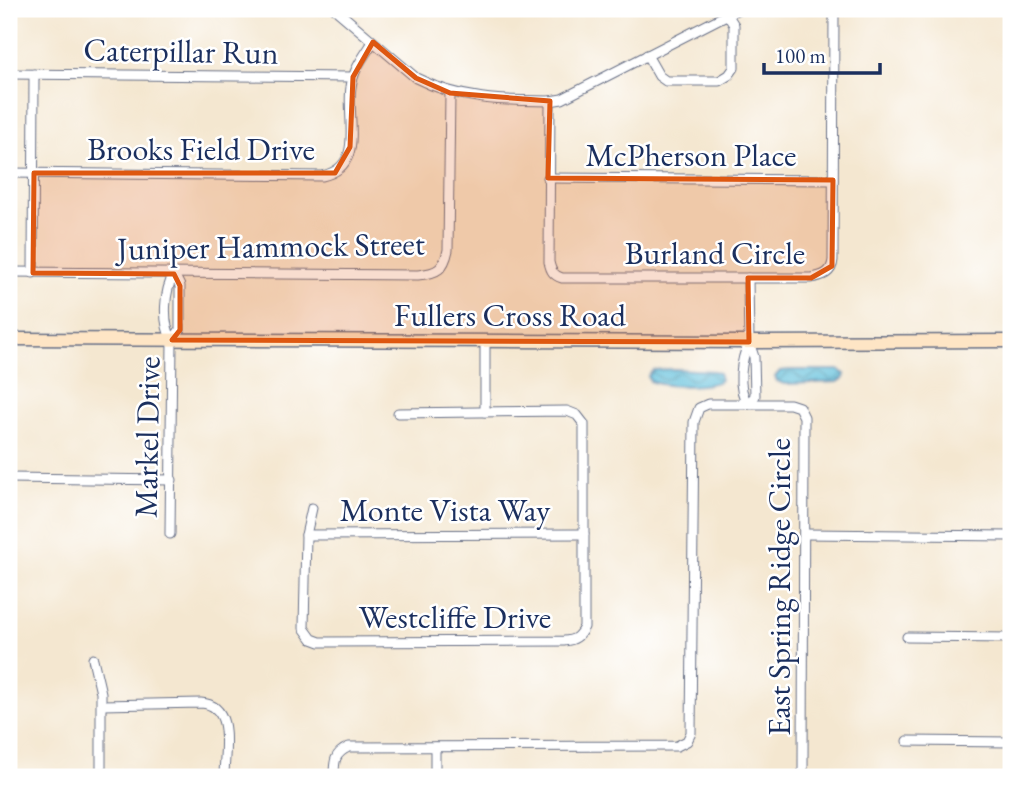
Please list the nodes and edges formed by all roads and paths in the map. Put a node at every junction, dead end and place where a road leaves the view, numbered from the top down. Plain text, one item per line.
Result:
1 (335, 9) edge
2 (738, 9) edge
3 (834, 9) edge
4 (727, 14) junction
5 (373, 42) junction
6 (648, 55) junction
7 (9, 74) edge
8 (34, 74) junction
9 (353, 77) junction
10 (450, 93) junction
11 (550, 101) junction
12 (9, 173) edge
13 (34, 173) junction
14 (548, 178) junction
15 (833, 180) junction
16 (9, 272) edge
17 (33, 272) junction
18 (174, 274) junction
19 (748, 278) junction
20 (9, 339) edge
21 (172, 340) junction
22 (485, 340) junction
23 (1011, 341) edge
24 (749, 342) junction
25 (748, 404) junction
26 (398, 412) dead end
27 (485, 412) junction
28 (9, 478) edge
29 (172, 480) junction
30 (313, 508) dead end
31 (170, 534) dead end
32 (584, 534) junction
33 (805, 534) junction
34 (306, 536) junction
35 (1011, 536) edge
36 (907, 637) dead end
37 (1011, 638) edge
38 (93, 659) dead end
39 (102, 705) junction
40 (907, 741) dead end
41 (1011, 743) edge
42 (435, 747) junction
43 (101, 777) edge
44 (224, 777) edge
45 (334, 777) edge
46 (435, 777) edge
47 (803, 777) edge

1 - 5 street
2 - 4 street
3 - 15 street, Burland Circle
4 - 6 street
4 - 6 street
5 - 9 street, Brooks Field Drive
5 - 10 street
6 - 11 street
7 - 8 street, Caterpillar Run
8 - 9 street, Caterpillar Run
8 - 13 street
9 - 13 street, Brooks Field Drive
10 - 11 street
10 - 18 street, Juniper Hammock Street
11 - 14 street, Burland Circle
12 - 13 street, Brooks Field Drive
13 - 17 street
14 - 15 street, McPherson Place
14 - 19 street, Burland Circle
15 - 19 street, Burland Circle
16 - 17 street, Juniper Hammock Street
17 - 18 street, Juniper Hammock Street
18 - 21 street, Markel Drive
19 - 24 street
20 - 21 street, Fullers Cross Road
21 - 22 street, Fullers Cross Road
21 - 29 street, Markel Drive
22 - 24 street, Fullers Cross Road
22 - 27 street
23 - 24 street, Fullers Cross Road
24 - 25 street
25 - 33 street, East Spring Ridge Circle
25 - 42 street, East Spring Ridge Circle
26 - 27 street, Westcliffe Drive
27 - 32 street, Westcliffe Drive
28 - 29 street
29 - 31 street, Markel Drive
30 - 34 street, Westcliffe Drive
32 - 34 street, Monte Vista Way
32 - 34 street, Westcliffe Drive
33 - 35 street
33 - 47 street, East Spring Ridge Circle
36 - 37 street
38 - 39 street
39 - 43 street
39 - 44 street
40 - 41 street
42 - 45 street
42 - 46 street

